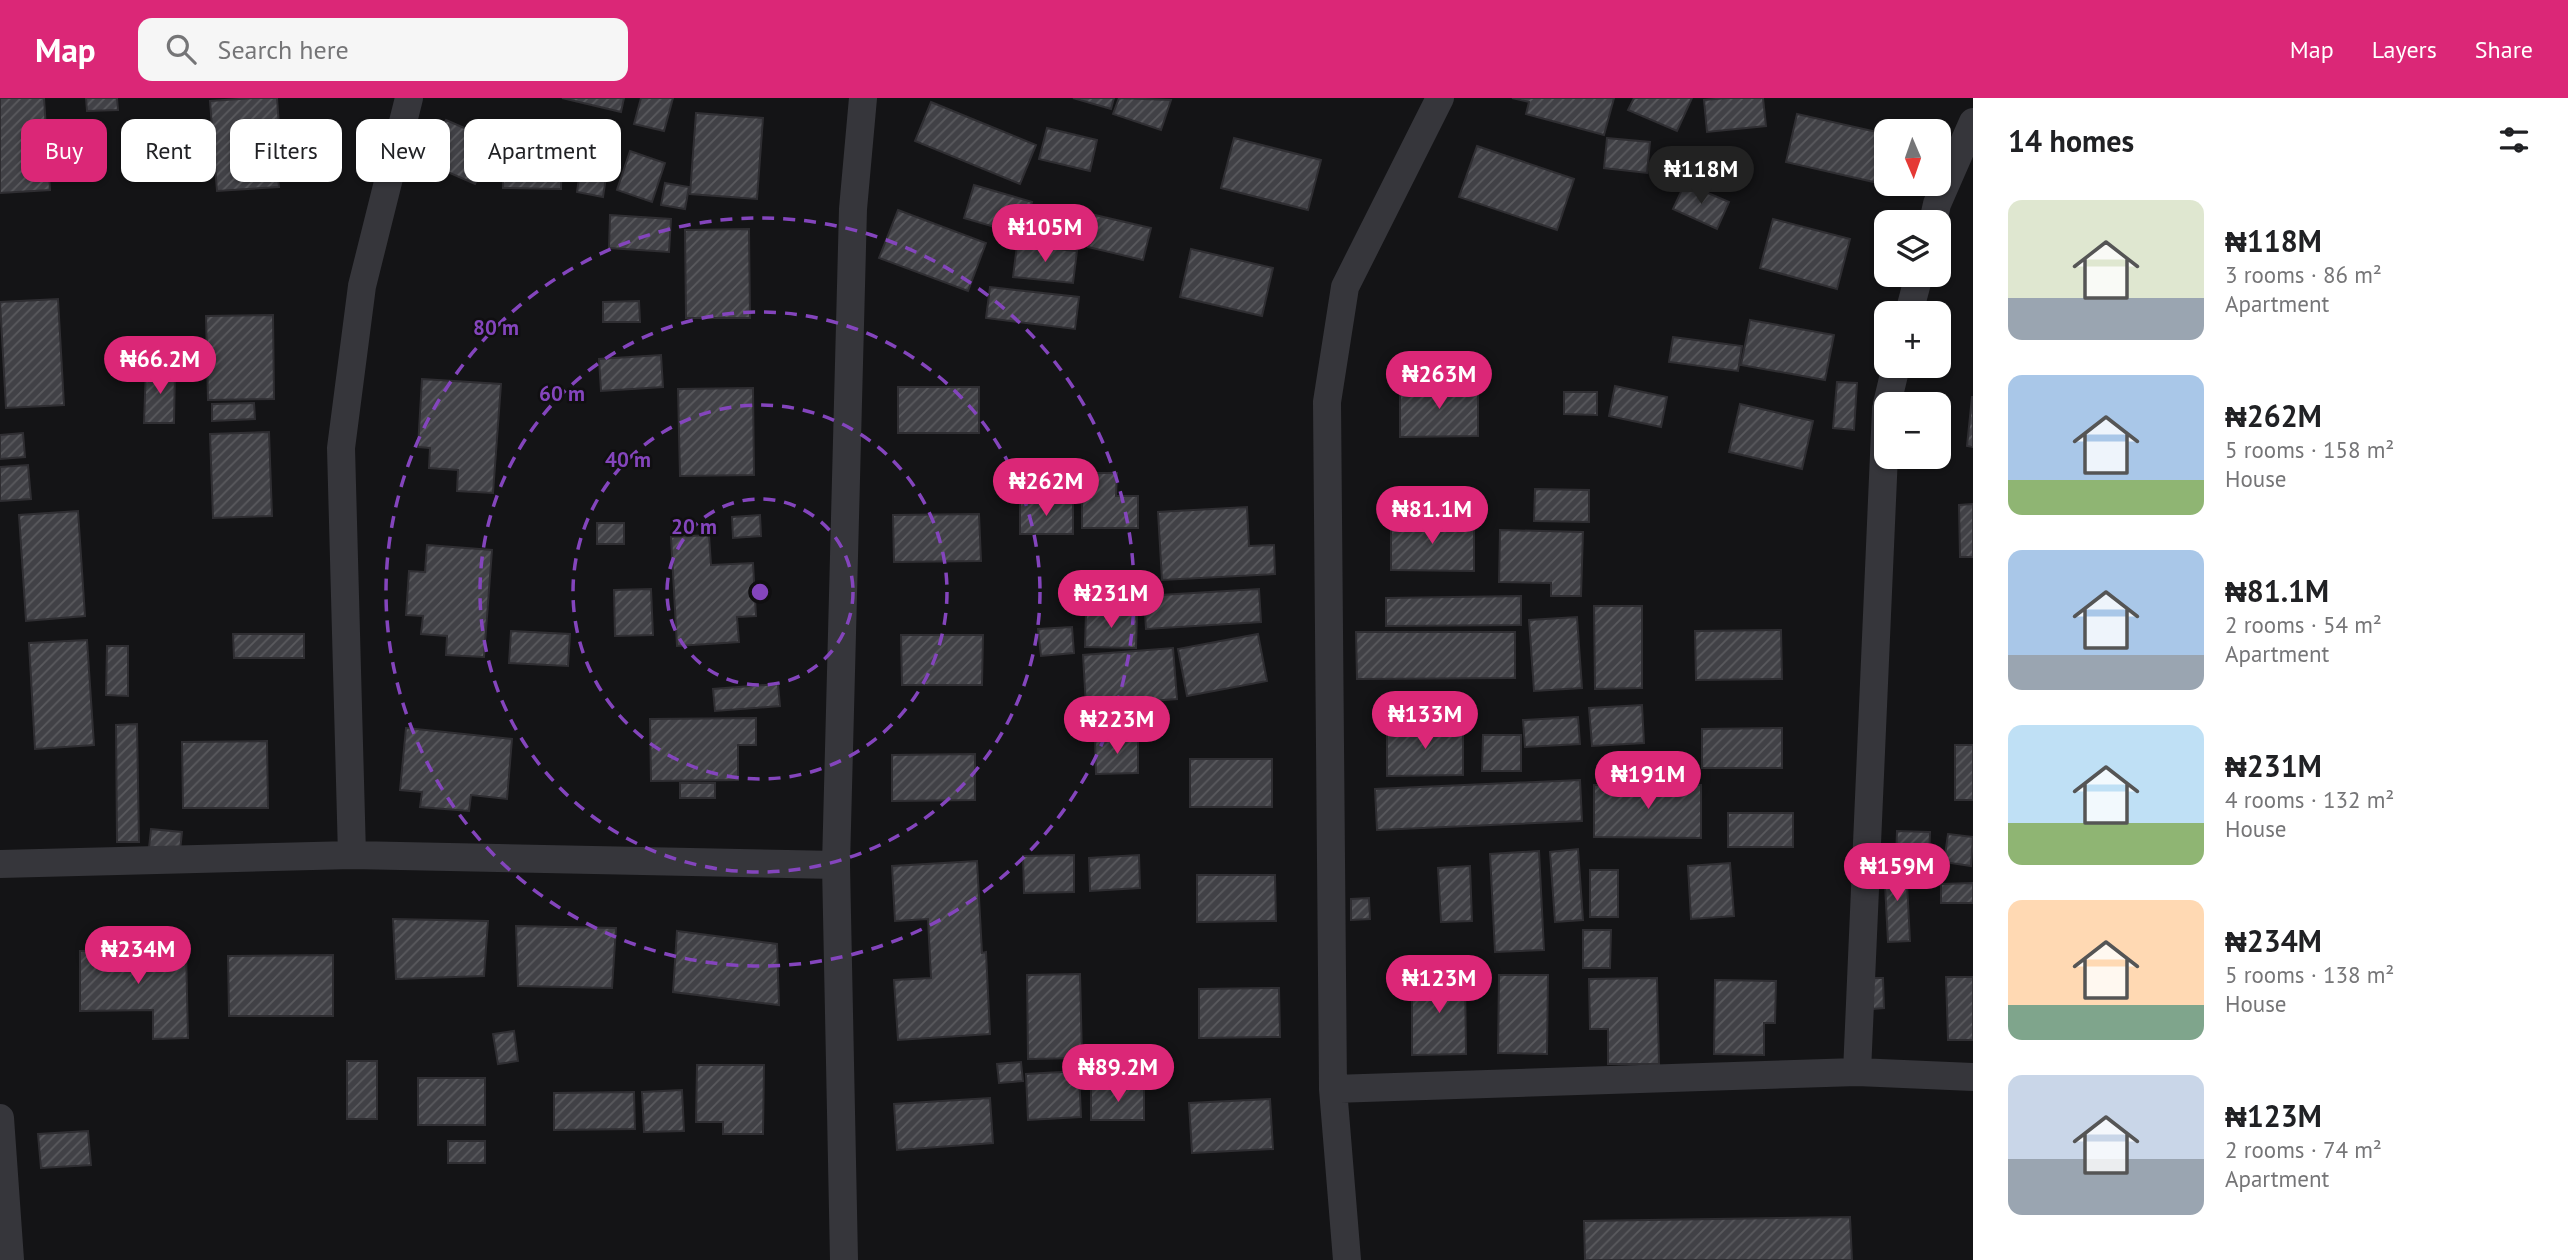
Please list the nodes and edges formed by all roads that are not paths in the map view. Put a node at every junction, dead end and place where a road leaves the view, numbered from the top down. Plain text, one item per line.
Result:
1 (409, 98) edge
2 (863, 98) edge
3 (1440, 98) edge
4 (1973, 122) edge
5 (1936, 210) edge
6 (1884, 469) edge
7 (352, 855) junction
8 (0, 864) edge
9 (836, 865) junction
10 (1857, 1072) junction
11 (1973, 1077) edge
12 (1333, 1089) junction
13 (0, 1118) edge
14 (10, 1260) edge
15 (844, 1260) edge
16 (1346, 1260) edge

1 - 7 street
2 - 9 street
3 - 12 street
4 - 5 street
6 - 10 street
7 - 8 street
7 - 9 street
9 - 15 street
10 - 11 street
10 - 12 street
12 - 16 street
13 - 14 street

